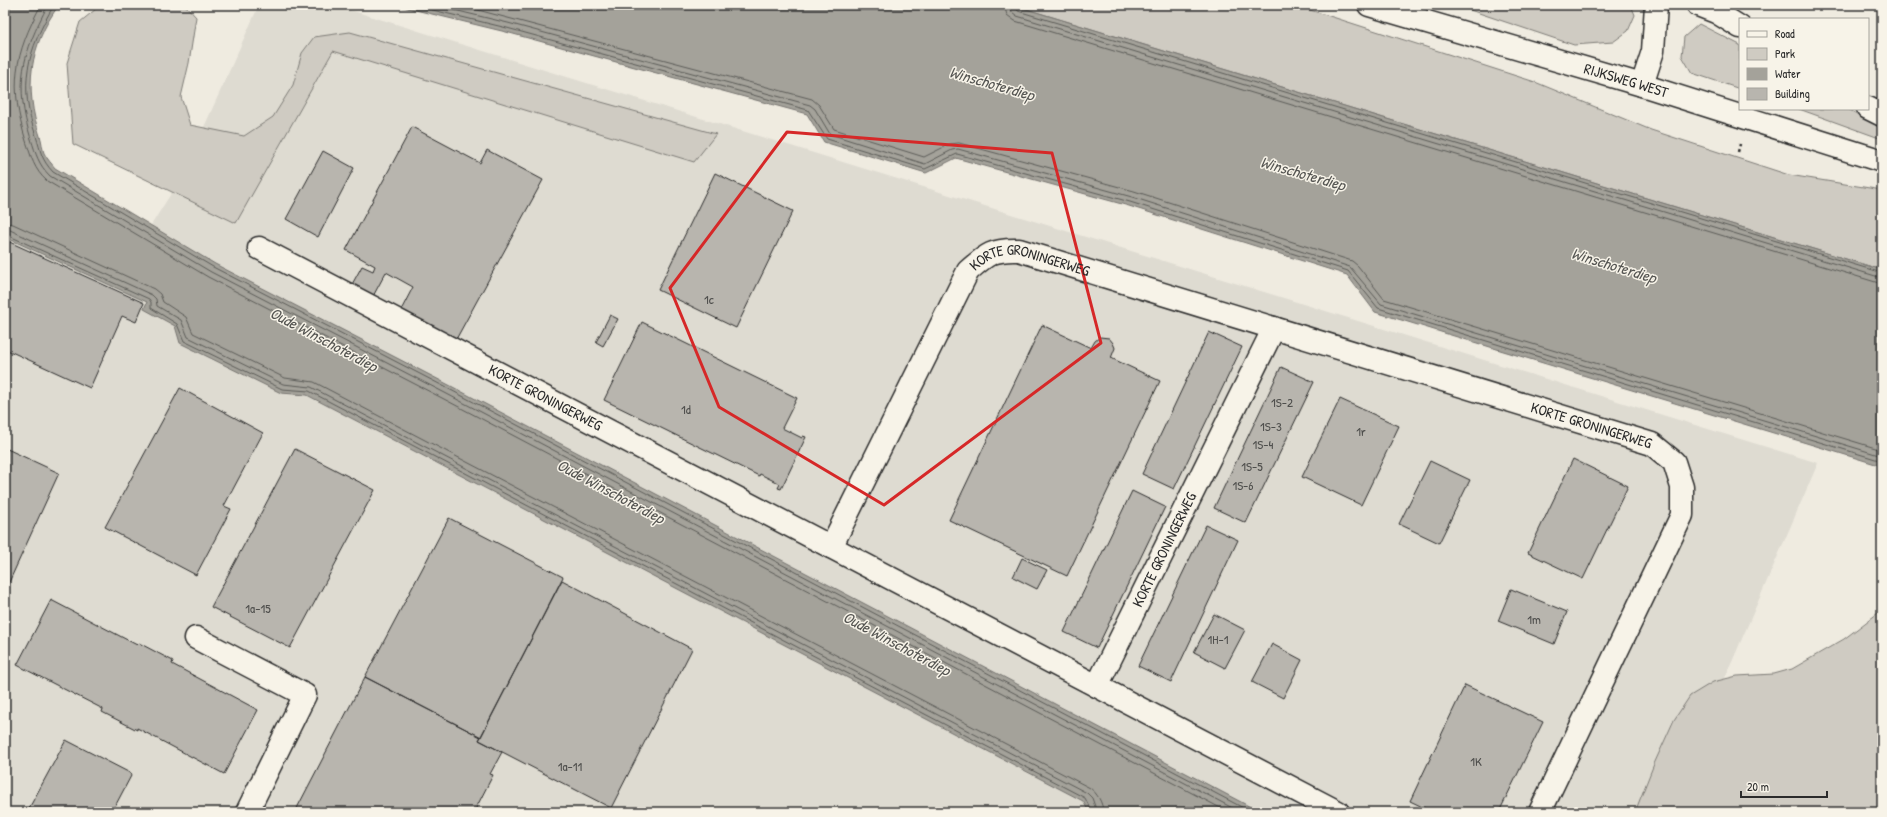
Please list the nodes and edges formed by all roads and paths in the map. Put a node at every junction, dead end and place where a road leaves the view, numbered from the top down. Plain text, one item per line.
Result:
1 (1369, 5) edge
2 (1656, 5) edge
3 (1698, 5) edge
4 (1739, 26) edge
5 (1642, 85) junction
6 (1869, 108) edge
7 (1882, 115) edge
8 (1882, 161) edge
9 (259, 248) dead end
10 (1274, 328) junction
11 (832, 547) junction
12 (196, 638) dead end
13 (1097, 686) junction
14 (247, 812) edge
15 (1338, 812) edge
16 (1540, 812) edge

1 - 5 street, RIJKSWEG WEST
2 - 5 street
3 - 4 street
5 - 8 street, RIJKSWEG WEST
6 - 7 street
9 - 11 street, KORTE GRONINGERWEG
10 - 11 street, KORTE GRONINGERWEG
10 - 13 street, KORTE GRONINGERWEG
10 - 16 street, KORTE GRONINGERWEG
11 - 13 street, KORTE GRONINGERWEG
12 - 14 street
13 - 15 street, KORTE GRONINGERWEG

